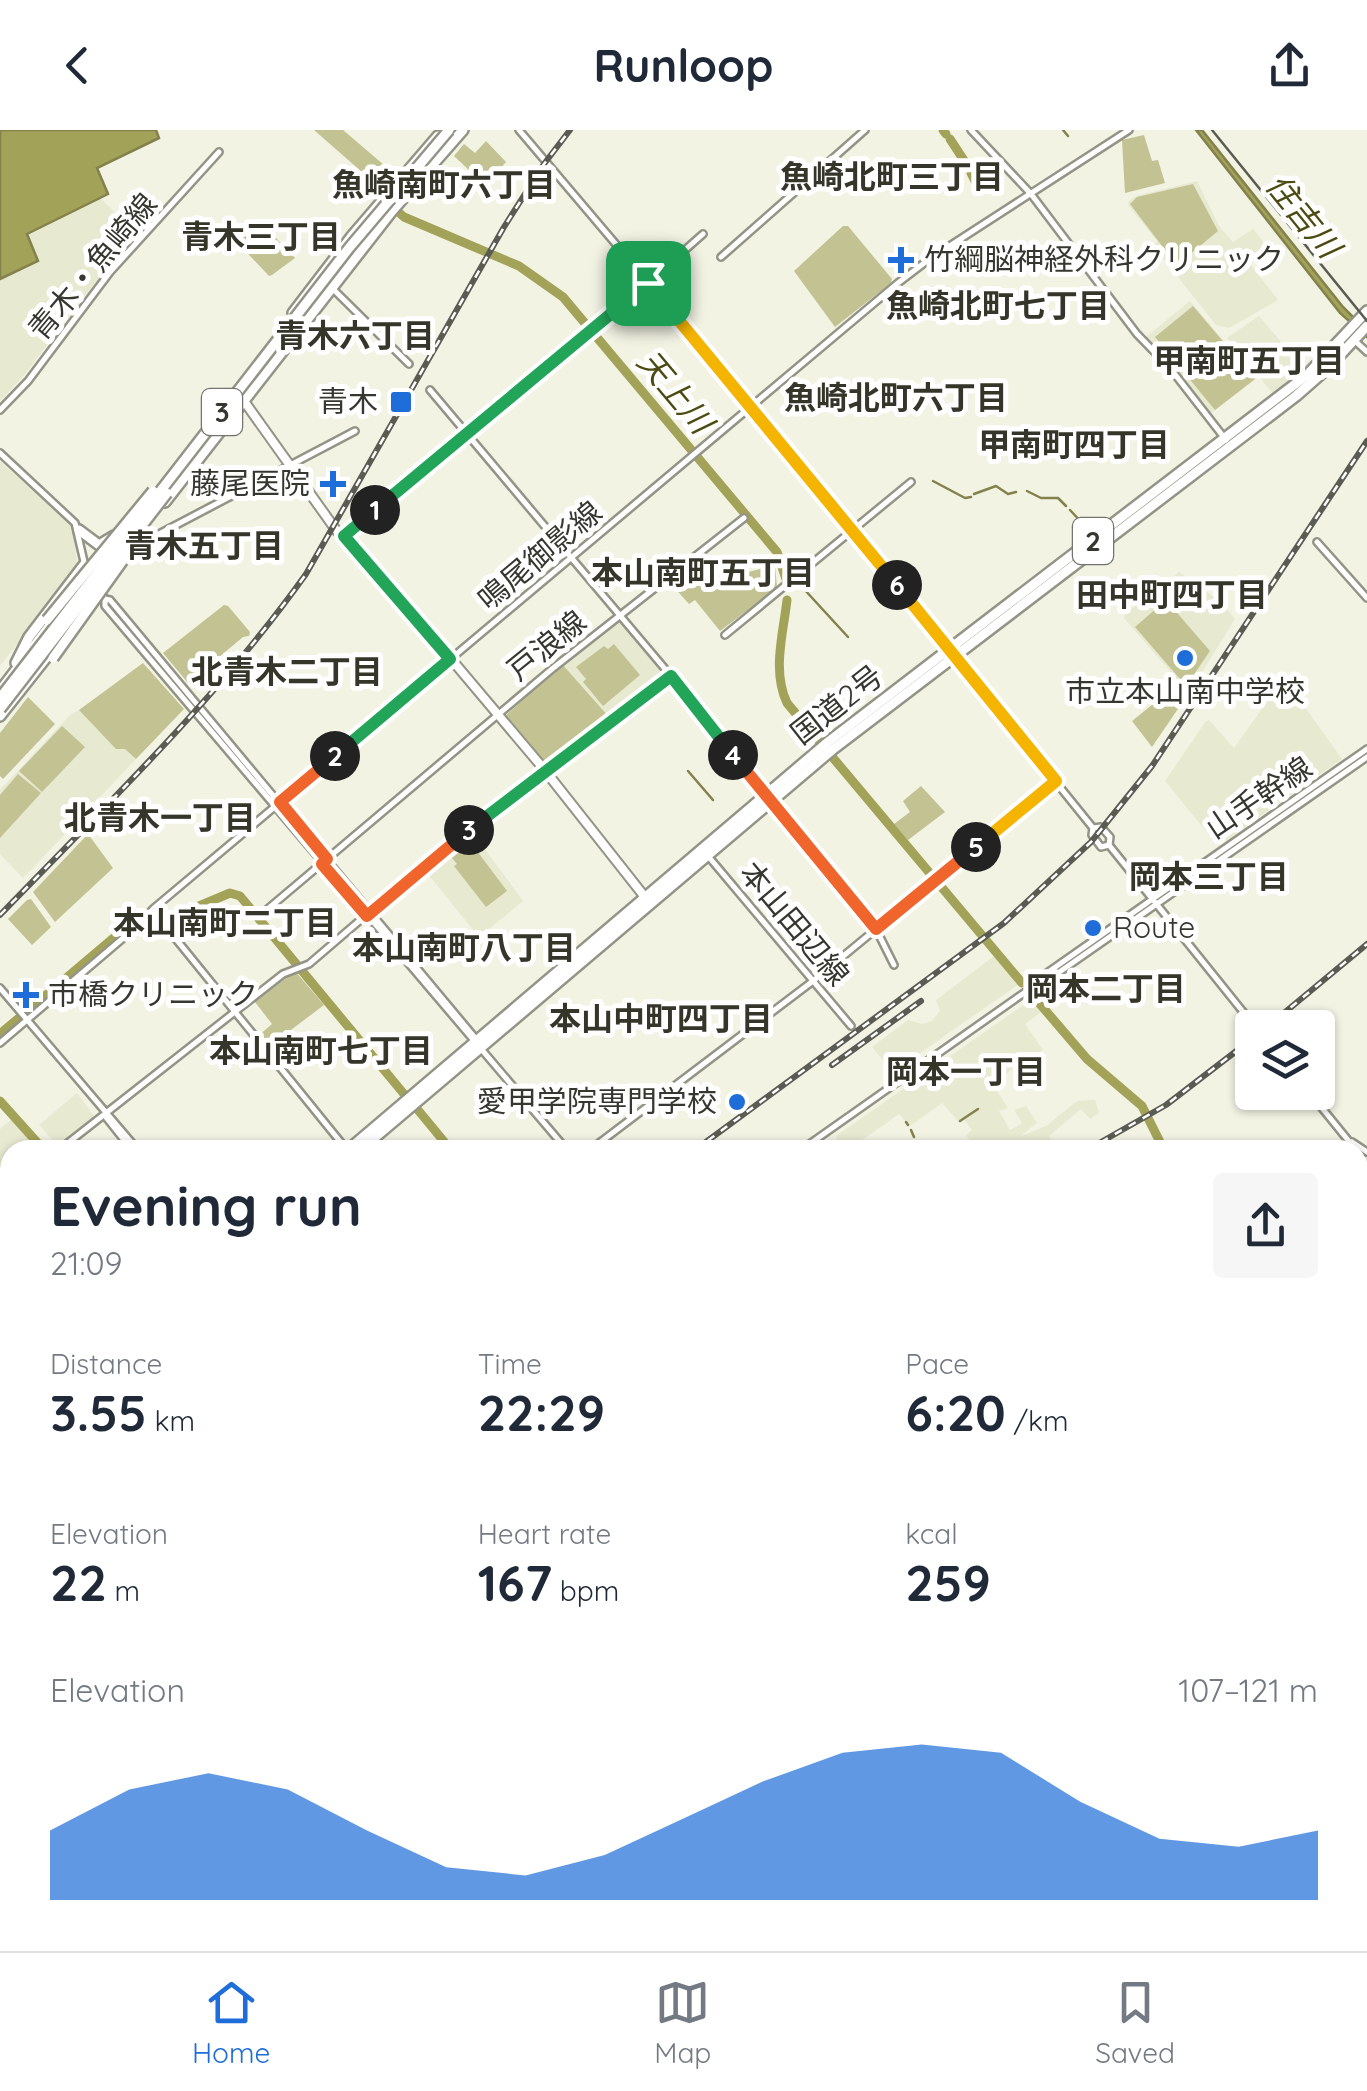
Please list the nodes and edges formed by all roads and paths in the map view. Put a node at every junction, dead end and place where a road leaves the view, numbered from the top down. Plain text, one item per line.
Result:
1 (447, 130) edge
2 (461, 130) edge
3 (519, 130) edge
4 (865, 130) edge
5 (972, 130) edge
6 (1129, 130) edge
7 (220, 152) dead end
8 (1030, 194) junction
9 (703, 234) dead end
10 (721, 257) dead end
11 (648, 283) junction
12 (332, 288) junction
13 (1366, 317) edge
14 (1353, 335) junction
15 (1367, 352) edge
16 (409, 364) dead end
17 (430, 390) dead end
18 (244, 401) junction
19 (752, 406) junction
20 (0, 410) edge
21 (354, 430) dead end
22 (468, 435) junction
23 (1228, 442) junction
24 (192, 450) junction
25 (0, 453) edge
26 (290, 465) junction
27 (912, 482) dead end
28 (167, 494) junction
29 (744, 518) dead end
30 (133, 519) junction
31 (79, 530) junction
32 (852, 530) junction
33 (344, 536) junction
34 (1317, 542) dead end
35 (130, 547) junction
36 (572, 558) junction
37 (86, 570) junction
38 (102, 595) junction
39 (1367, 598) edge
40 (620, 616) junction
41 (725, 635) dead end
42 (951, 653) junction
43 (450, 659) junction
44 (12, 674) junction
45 (671, 676) junction
46 (0, 691) edge
47 (0, 698) edge
48 (15, 698) junction
49 (0, 713) edge
50 (498, 716) junction
51 (1367, 749) edge
52 (1367, 758) edge
53 (545, 771) junction
54 (1056, 781) junction
55 (769, 799) junction
56 (277, 804) junction
57 (705, 853) junction
58 (325, 861) junction
59 (648, 901) junction
60 (1154, 902) junction
61 (258, 913) dead end
62 (369, 914) junction
63 (142, 922) junction
64 (876, 929) junction
65 (894, 965) dead end
66 (814, 981) junction
67 (0, 988) edge
68 (1241, 1010) edge
69 (234, 1012) junction
70 (23, 1017) junction
71 (852, 1026) dead end
72 (0, 1043) edge
73 (479, 1045) junction
74 (1325, 1110) edge
75 (104, 1113) junction
76 (71, 1140) edge
77 (127, 1140) edge
78 (339, 1140) edge
79 (360, 1140) edge
80 (371, 1140) edge
81 (560, 1140) edge
82 (603, 1140) edge
83 (814, 1140) edge
84 (1349, 1140) edge

1 - 24 highway, 3, bridge
1 - 30 highway
2 - 12 highway
2 - 28 highway, 3, bridge
3 - 11 street
4 - 10 street
5 - 8 street
6 - 8 street, 鳴尾御影線
7 - 20 street, 青木・魚崎線
8 - 19 street, 鳴尾御影線
8 - 23 street
9 - 11 street
11 - 19 street
11 - 22 street
12 - 16 street
12 - 18 highway
13 - 14 highway, 国道2号 / 2
14 - 15 street
14 - 23 highway, 国道2号 / 2
17 - 22 street
18 - 26 main road
18 - 35 highway
19 - 32 street
19 - 36 street, 鳴尾御影線
21 - 26 street
22 - 33 street
22 - 36 street
23 - 42 highway, 国道2号 / 2
24 - 44 highway, bridge
24 - 47 highway, 3, bridge
25 - 31 street
26 - 33 main road
26 - 35 street
27 - 32 street
28 - 48 highway, bridge
28 - 49 highway, 3, bridge
29 - 40 street, 戸浪線
30 - 31 highway
30 - 37 highway
31 - 37 street
32 - 41 street
32 - 42 street
33 - 43 main road
34 - 39 street
35 - 38 highway
36 - 40 street
36 - 43 street, 鳴尾御影線
37 - 38 street
37 - 44 highway
38 - 48 highway
38 - 56 street
40 - 45 street
40 - 50 street, 戸浪線
42 - 54 street
42 - 55 highway, 国道2号 / 2
43 - 50 main road
43 - 56 street, 鳴尾御影線
44 - 46 highway
45 - 53 street
45 - 55 street
48 - 49 highway
50 - 53 main road
50 - 58 street, 戸浪線
51 - 60 street, 山手幹線
52 - 60 street, 山手幹線
53 - 59 main road
53 - 62 street
54 - 60 street
54 - 64 street
55 - 57 highway, 国道2号 / 2
55 - 64 street
56 - 58 street
56 - 63 street, 鳴尾御影線
57 - 59 highway, 国道2号 / 2
57 - 66 street, 本山田辺線
58 - 61 street, 戸浪線
58 - 62 street
59 - 73 highway, 国道2号 / 2
60 - 68 street
60 - 83 street, 山手幹線
62 - 69 street
62 - 73 street
63 - 69 street
63 - 70 street, 鳴尾御影線
64 - 65 street
64 - 66 street
66 - 71 street, 本山田辺線
66 - 82 street
67 - 70 street
69 - 75 street
69 - 78 street
70 - 72 street, 鳴尾御影線
70 - 75 street
73 - 79 highway, 国道2号 / 2
73 - 80 highway, 国道2号 / 2
73 - 81 street
74 - 84 street
75 - 76 street
75 - 77 street

